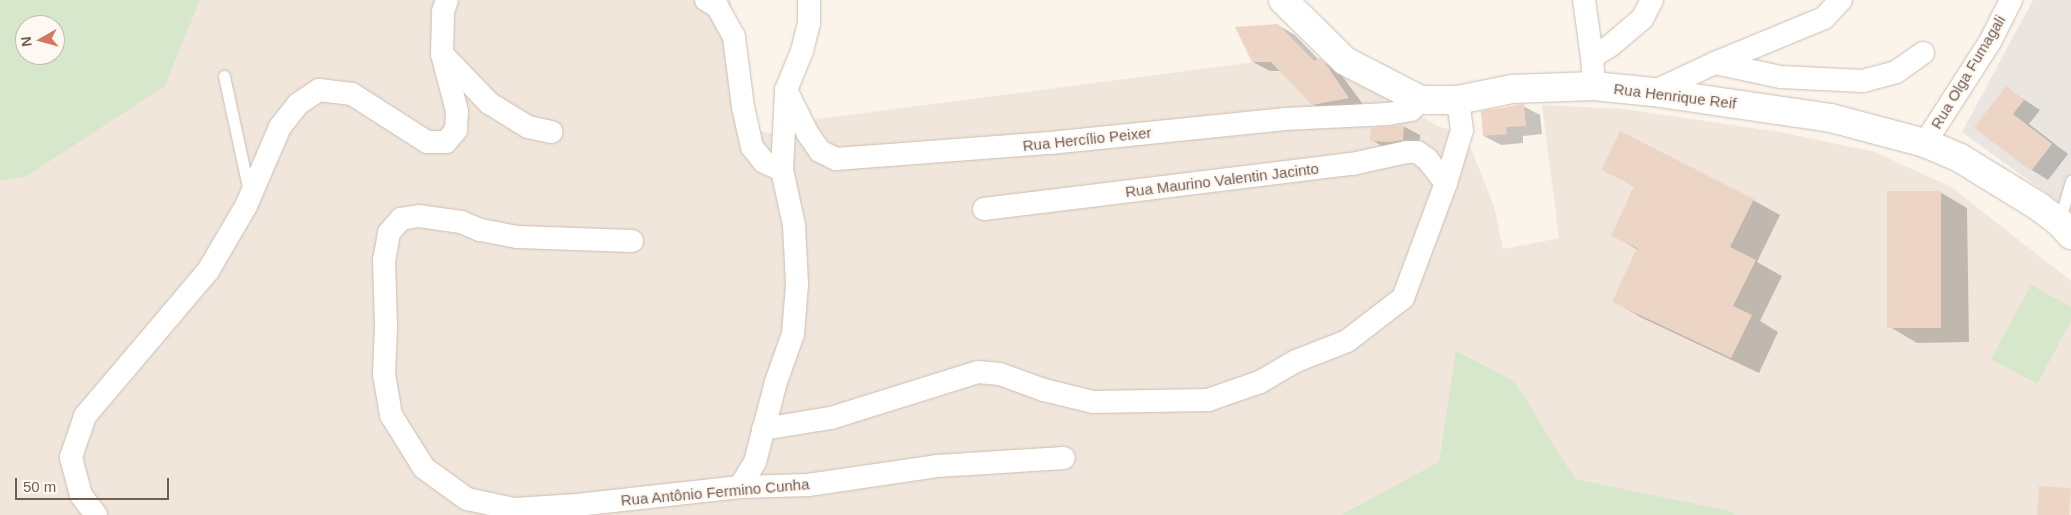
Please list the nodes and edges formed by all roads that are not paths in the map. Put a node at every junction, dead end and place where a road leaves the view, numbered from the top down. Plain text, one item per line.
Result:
1 (447, 0) edge
2 (706, 0) edge
3 (809, 0) edge
4 (1283, 0) edge
5 (1584, 0) edge
6 (1652, 0) edge
7 (1841, 0) edge
8 (2011, 0) edge
9 (1923, 53) dead end
10 (442, 54) junction
11 (1592, 57) junction
12 (1715, 63) junction
13 (224, 76) dead end
14 (1594, 86) junction
15 (786, 90) junction
16 (1652, 92) junction
17 (1421, 100) junction
18 (1458, 100) junction
19 (550, 132) dead end
20 (1925, 143) junction
21 (782, 170) junction
22 (2071, 181) edge
23 (1446, 183) junction
24 (250, 196) junction
25 (984, 208) dead end
26 (2065, 228) edge
27 (632, 241) dead end
28 (763, 429) junction
29 (1064, 458) dead end
30 (740, 487) junction
31 (96, 515) edge

1 - 10 street
2 - 21 street
3 - 15 street
4 - 17 street, Rua Henrique Reif
5 - 11 street
6 - 11 street
7 - 12 street
8 - 20 street, Rua Olga Fumagali
9 - 12 street
10 - 19 street
10 - 24 street
11 - 14 street
12 - 16 street
13 - 24 lane
14 - 16 street, Rua Henrique Reif
14 - 18 street, Rua Henrique Reif
15 - 17 street, Rua Hercílio Peixer
15 - 21 street
16 - 20 street, Rua Henrique Reif
17 - 18 street, Rua Henrique Reif
18 - 23 street
20 - 26 street, Rua Henrique Reif
21 - 28 street
22 - 26 lane
23 - 25 street, Rua Maurino Valentin Jacinto
23 - 28 street
24 - 31 street
27 - 30 street, Rua Antônio Fermino Cunha
28 - 30 street
29 - 30 street, Rua Antônio Fermino Cunha

